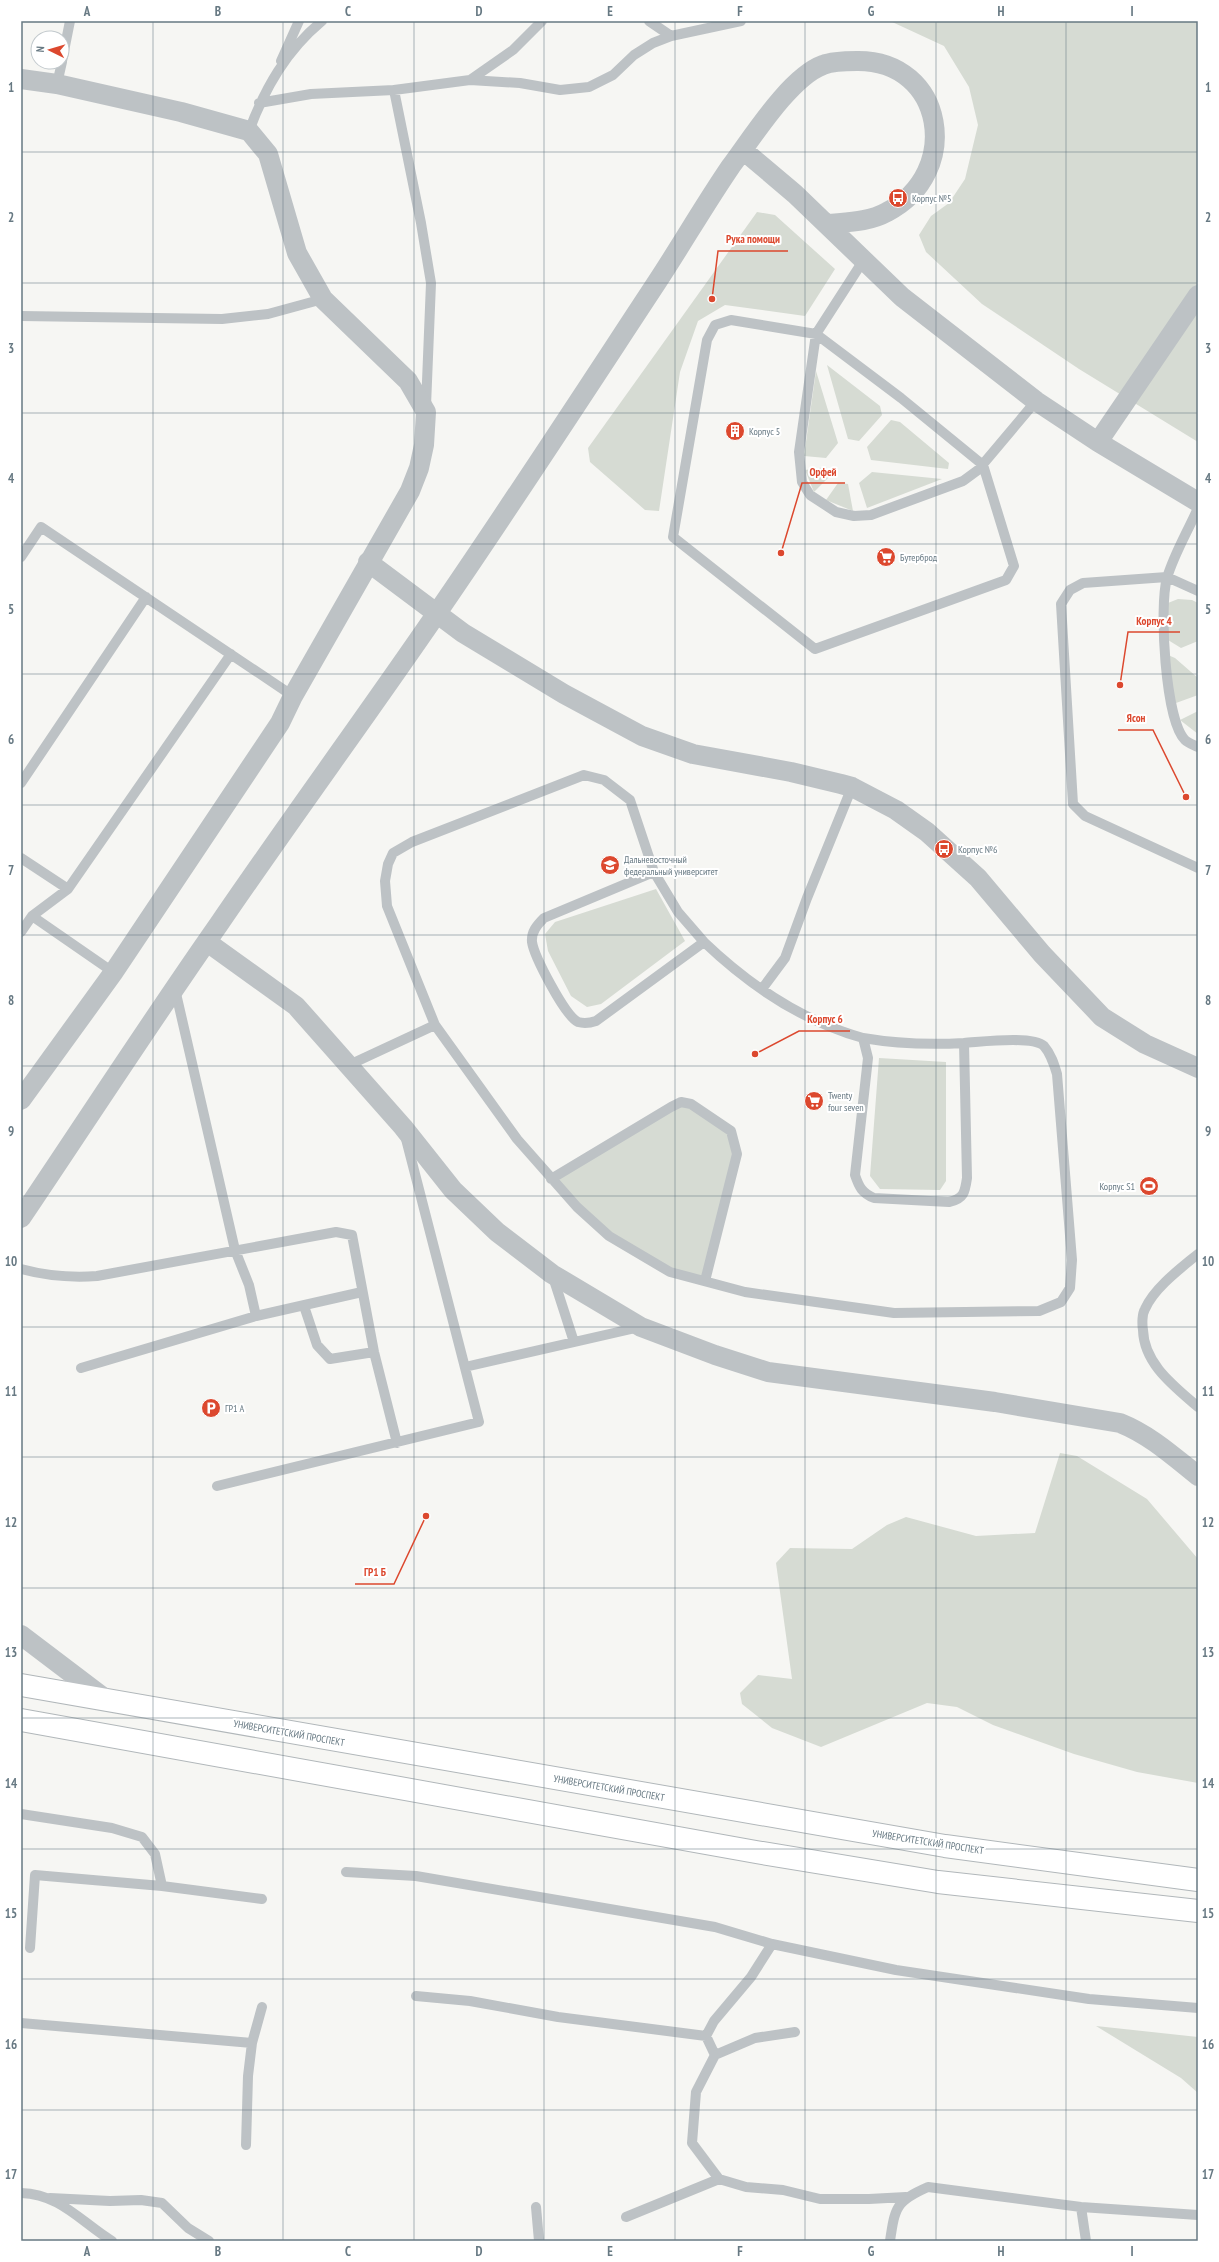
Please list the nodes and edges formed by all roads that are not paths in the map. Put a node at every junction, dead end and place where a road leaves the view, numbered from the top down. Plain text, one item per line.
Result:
1 (299, 21) edge
2 (322, 21) edge
3 (542, 21) edge
4 (649, 21) edge
5 (741, 21) edge
6 (671, 36) junction
7 (60, 70) edge
8 (277, 70) junction
9 (21, 79) edge
10 (470, 80) junction
11 (57, 84) junction
12 (394, 90) junction
13 (260, 103) junction
14 (249, 131) junction
15 (743, 150) junction
16 (828, 224) junction
17 (863, 261) junction
18 (1198, 295) edge
19 (323, 299) junction
20 (21, 316) edge
21 (816, 334) junction
22 (1036, 401) junction
23 (426, 412) junction
24 (1098, 442) junction
25 (983, 465) junction
26 (1198, 502) edge
27 (1198, 508) edge
28 (21, 557) edge
29 (368, 562) junction
30 (1167, 577) junction
31 (1198, 591) edge
32 (146, 597) junction
33 (436, 614) junction
34 (231, 654) junction
35 (293, 696) junction
36 (1198, 747) edge
37 (21, 783) edge
38 (852, 787) junction
39 (21, 858) edge
40 (1198, 868) edge
41 (654, 872) junction
42 (68, 889) junction
43 (32, 916) junction
44 (21, 932) edge
45 (207, 942) junction
46 (704, 942) junction
47 (112, 972) junction
48 (175, 989) junction
49 (762, 989) junction
50 (435, 1025) junction
51 (863, 1038) junction
52 (964, 1043) junction
53 (350, 1065) junction
54 (1194, 1070) edge
55 (21, 1100) edge
56 (403, 1127) junction
57 (551, 1179) junction
58 (21, 1218) edge
59 (235, 1250) junction
60 (1198, 1254) edge
61 (21, 1269) edge
62 (552, 1274) junction
63 (705, 1281) junction
64 (362, 1292) junction
65 (304, 1306) junction
66 (256, 1316) junction
67 (641, 1327) junction
68 (574, 1342) junction
69 (374, 1352) junction
70 (465, 1367) junction
71 (81, 1368) dead end
72 (1198, 1407) edge
73 (397, 1443) junction
74 (1198, 1476) edge
75 (217, 1486) dead end
76 (21, 1635) edge
77 (21, 1685) edge
78 (110, 1702) junction
79 (21, 1720) edge
80 (104, 1736) junction
81 (21, 1814) edge
82 (346, 1872) dead end
83 (1198, 1880) edge
84 (162, 1886) junction
85 (262, 1899) dead end
86 (1198, 1911) edge
87 (772, 1944) junction
88 (30, 1948) dead end
89 (416, 1996) dead end
90 (262, 2007) dead end
91 (1198, 2008) edge
92 (21, 2023) edge
93 (794, 2032) dead end
94 (706, 2036) junction
95 (252, 2043) junction
96 (715, 2055) junction
97 (246, 2145) dead end
98 (719, 2179) junction
99 (21, 2193) edge
100 (906, 2197) junction
101 (50, 2198) junction
102 (536, 2207) dead end
103 (1082, 2207) junction
104 (1198, 2215) edge
105 (626, 2217) dead end
106 (112, 2241) edge
107 (209, 2241) edge
108 (539, 2241) edge
109 (890, 2241) edge
110 (1086, 2241) edge

1 - 8 lane
2 - 8 lane
3 - 10 lane
4 - 6 lane
5 - 6 lane
6 - 10 lane
7 - 11 lane
8 - 13 lane
9 - 11 street
10 - 12 lane
11 - 14 street
12 - 13 lane
12 - 23 lane
13 - 14 lane
14 - 19 street
15 - 16 street
15 - 16 street
15 - 33 street
16 - 17 street
17 - 21 lane
17 - 22 street
18 - 24 street
19 - 20 lane
19 - 23 street
21 - 25 lane
21 - 25 lane
21 - 25 lane
22 - 24 street
22 - 25 lane
23 - 29 street
24 - 26 street
27 - 30 lane
28 - 32 lane
29 - 33 street
29 - 35 street
30 - 31 lane
30 - 36 lane
30 - 40 lane
32 - 34 lane
32 - 37 lane
33 - 38 street
33 - 45 street
34 - 35 lane
34 - 42 lane
35 - 47 street
38 - 49 lane
38 - 54 street
39 - 42 lane
41 - 46 lane
41 - 46 lane
41 - 50 lane
42 - 43 lane
43 - 44 lane
43 - 47 lane
45 - 48 street
45 - 53 street
46 - 49 lane
47 - 55 street
48 - 58 street
48 - 59 lane
49 - 51 lane
50 - 53 lane
50 - 57 lane
51 - 52 lane
51 - 52 lane
52 - 63 lane
53 - 56 street
56 - 62 street
56 - 70 lane
57 - 63 lane
57 - 63 lane
59 - 61 lane
59 - 64 lane
59 - 66 lane
60 - 72 lane
62 - 67 street
62 - 68 lane
64 - 65 lane
64 - 69 lane
65 - 66 lane
65 - 69 lane
66 - 71 lane
67 - 68 lane
67 - 74 street
68 - 70 lane
69 - 73 lane
70 - 73 lane
73 - 75 lane
76 - 78 street
77 - 78 main road, УНИВЕРСИТЕТСКИЙ ПРОСПЕКТ
78 - 80 main road
78 - 83 main road, УНИВЕРСИТЕТСКИЙ ПРОСПЕКТ
79 - 80 main road
80 - 86 main road
81 - 84 lane
82 - 87 lane
84 - 85 lane
84 - 88 lane
87 - 91 lane
87 - 94 lane
89 - 94 lane
90 - 95 lane
92 - 95 lane
93 - 96 lane
94 - 96 lane
95 - 97 lane
96 - 98 lane
98 - 100 lane
98 - 105 lane
99 - 101 lane
100 - 103 lane
100 - 109 lane
101 - 106 lane
101 - 107 lane
102 - 108 lane
103 - 104 lane
103 - 110 lane

